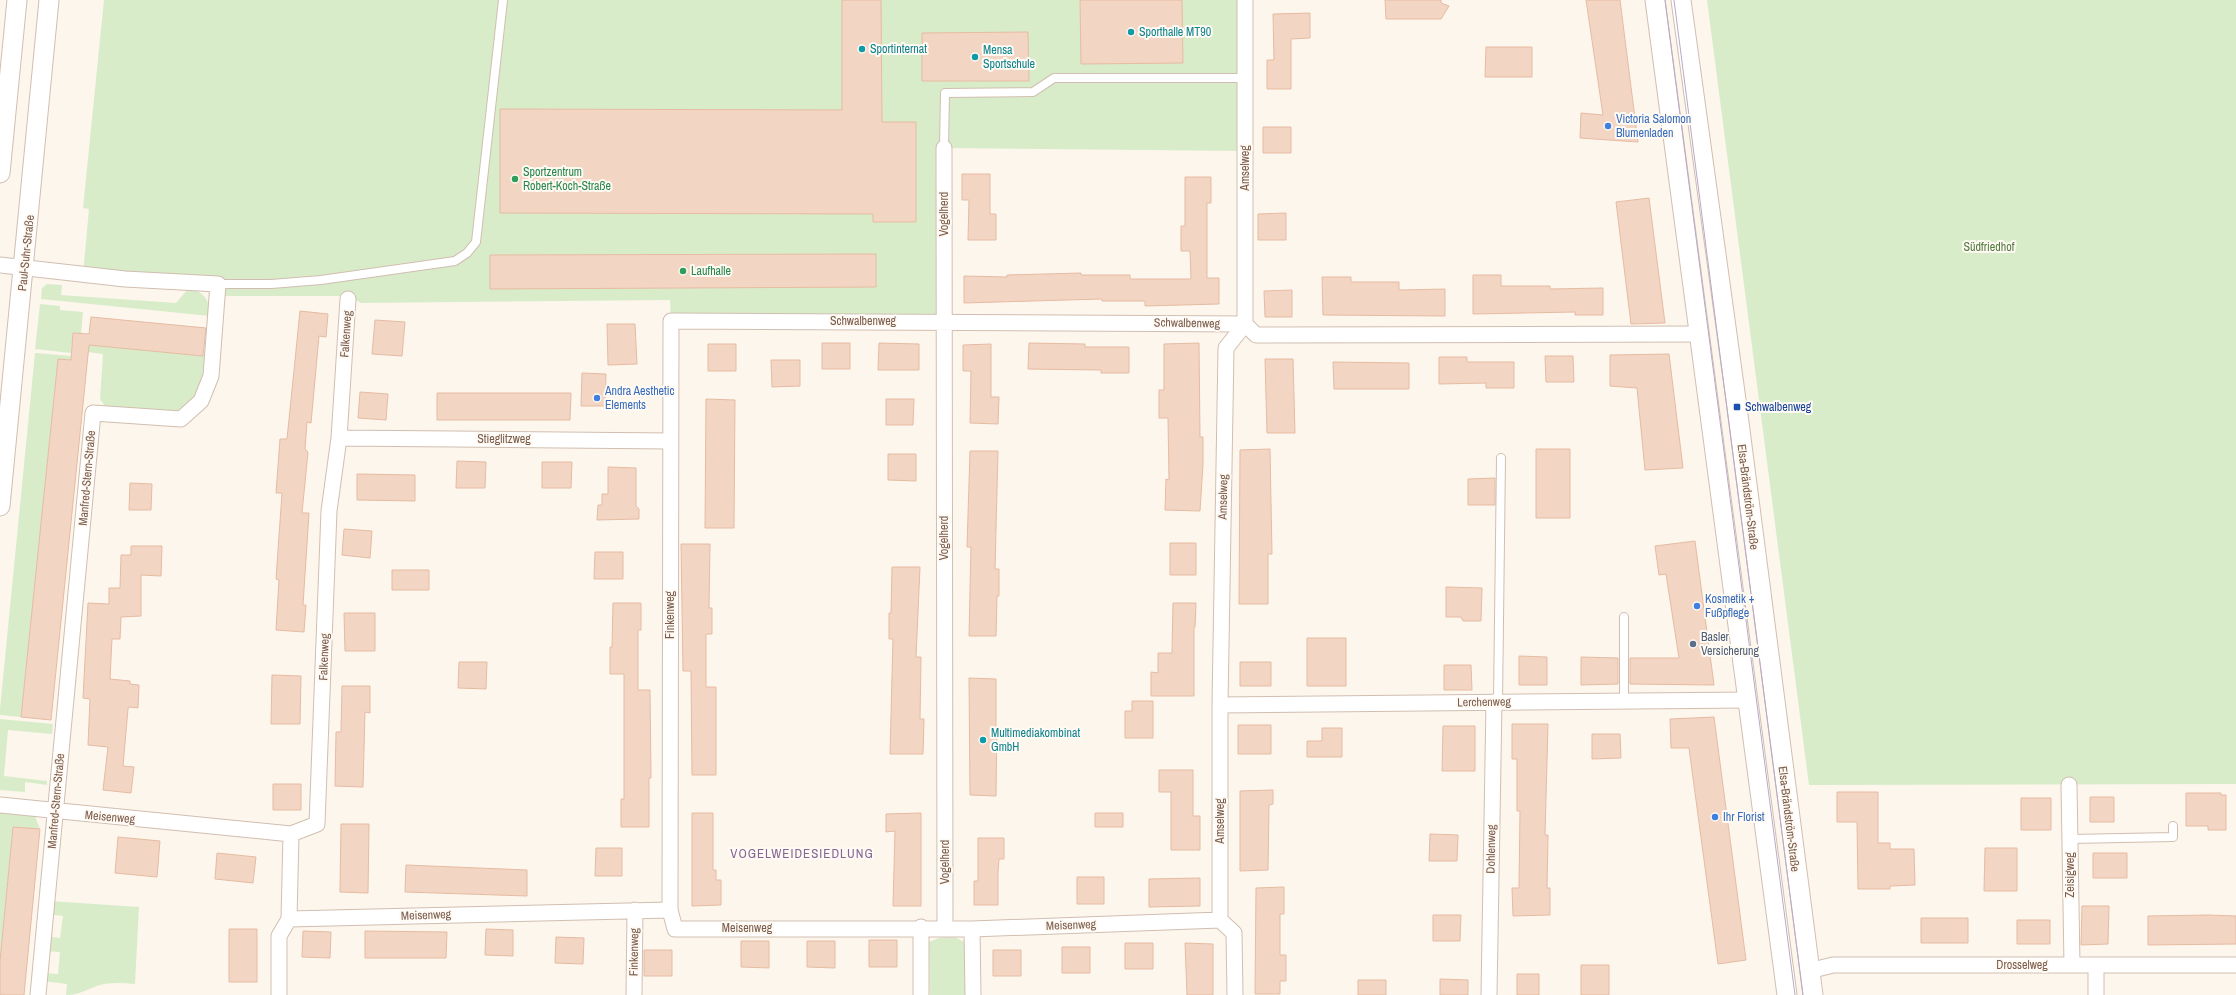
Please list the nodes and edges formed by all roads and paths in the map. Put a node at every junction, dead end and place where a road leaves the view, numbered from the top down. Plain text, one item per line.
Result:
1 (17, 0) edge
2 (49, 0) edge
3 (503, 0) edge
4 (1245, 0) edge
5 (1655, 0) edge
6 (1681, 0) edge
7 (1245, 78) junction
8 (944, 148) joint
9 (0, 173) edge
10 (0, 265) edge
11 (24, 267) junction
12 (218, 284) junction
13 (348, 299) dead end
14 (671, 321) joint
15 (944, 321) junction
16 (1245, 324) junction
17 (1699, 334) junction
18 (339, 438) junction
19 (670, 440) junction
20 (1501, 458) dead end
21 (0, 506) edge
22 (1624, 617) dead end
23 (1748, 700) junction
24 (1624, 701) junction
25 (1496, 702) junction
26 (1220, 705) junction
27 (2069, 785) dead end
28 (0, 805) edge
29 (55, 812) junction
30 (2173, 826) dead end
31 (291, 834) junction
32 (2070, 839) junction
33 (635, 910) junction
34 (670, 910) junction
35 (289, 919) junction
36 (1220, 920) junction
37 (921, 927) junction
38 (945, 927) junction
39 (972, 929) junction
40 (2072, 965) junction
41 (2096, 965) junction
42 (2236, 965) edge
43 (1809, 971) junction
44 (38, 995) edge
45 (279, 995) edge
46 (634, 995) edge
47 (921, 995) edge
48 (973, 995) edge
49 (1235, 995) edge
50 (1489, 995) edge
51 (1787, 995) edge
52 (1813, 995) edge
53 (2096, 995) edge

1 - 9 street
2 - 11 street, Paul-Suhr-Straße
3 - 12 lane
4 - 7 street, Amselweg
5 - 17 street, Elsa-Brändström-Straße
6 - 43 street, Elsa-Brändström-Straße
7 - 8 lane
7 - 16 street, Amselweg
8 - 15 street, Vogelherd
10 - 11 street
11 - 12 street
11 - 21 street, Paul-Suhr-Straße
12 - 29 street, Manfred-Stern-Straße
13 - 18 street, Falkenweg
14 - 15 street, Schwalbenweg
14 - 19 street, Finkenweg
15 - 16 street, Schwalbenweg
15 - 38 street, Vogelherd
16 - 17 street
16 - 26 street, Amselweg
17 - 23 street, Elsa-Brändström-Straße
18 - 19 street, Stieglitzweg
18 - 31 street, Falkenweg
19 - 34 street, Finkenweg
20 - 25 lane
22 - 24 lane
23 - 24 street, Lerchenweg
23 - 51 street, Elsa-Brändström-Straße
24 - 25 street, Lerchenweg
25 - 26 street, Lerchenweg
25 - 50 street, Dohlenweg
26 - 36 street, Amselweg
27 - 32 street, Zeisigweg
28 - 29 street, Meisenweg
29 - 31 street, Meisenweg
29 - 44 street, Manfred-Stern-Straße
30 - 32 lane
31 - 35 street
32 - 40 street, Zeisigweg
33 - 34 street, Meisenweg
33 - 35 street, Meisenweg
33 - 46 street, Finkenweg
34 - 37 street, Meisenweg
35 - 45 street
36 - 39 street, Meisenweg
36 - 49 street
37 - 38 street, Meisenweg
37 - 47 street
38 - 39 street, Meisenweg
39 - 48 street
40 - 41 street, Drosselweg
40 - 43 street, Drosselweg
41 - 42 street, Drosselweg
41 - 53 street
43 - 52 street, Elsa-Brändström-Straße

